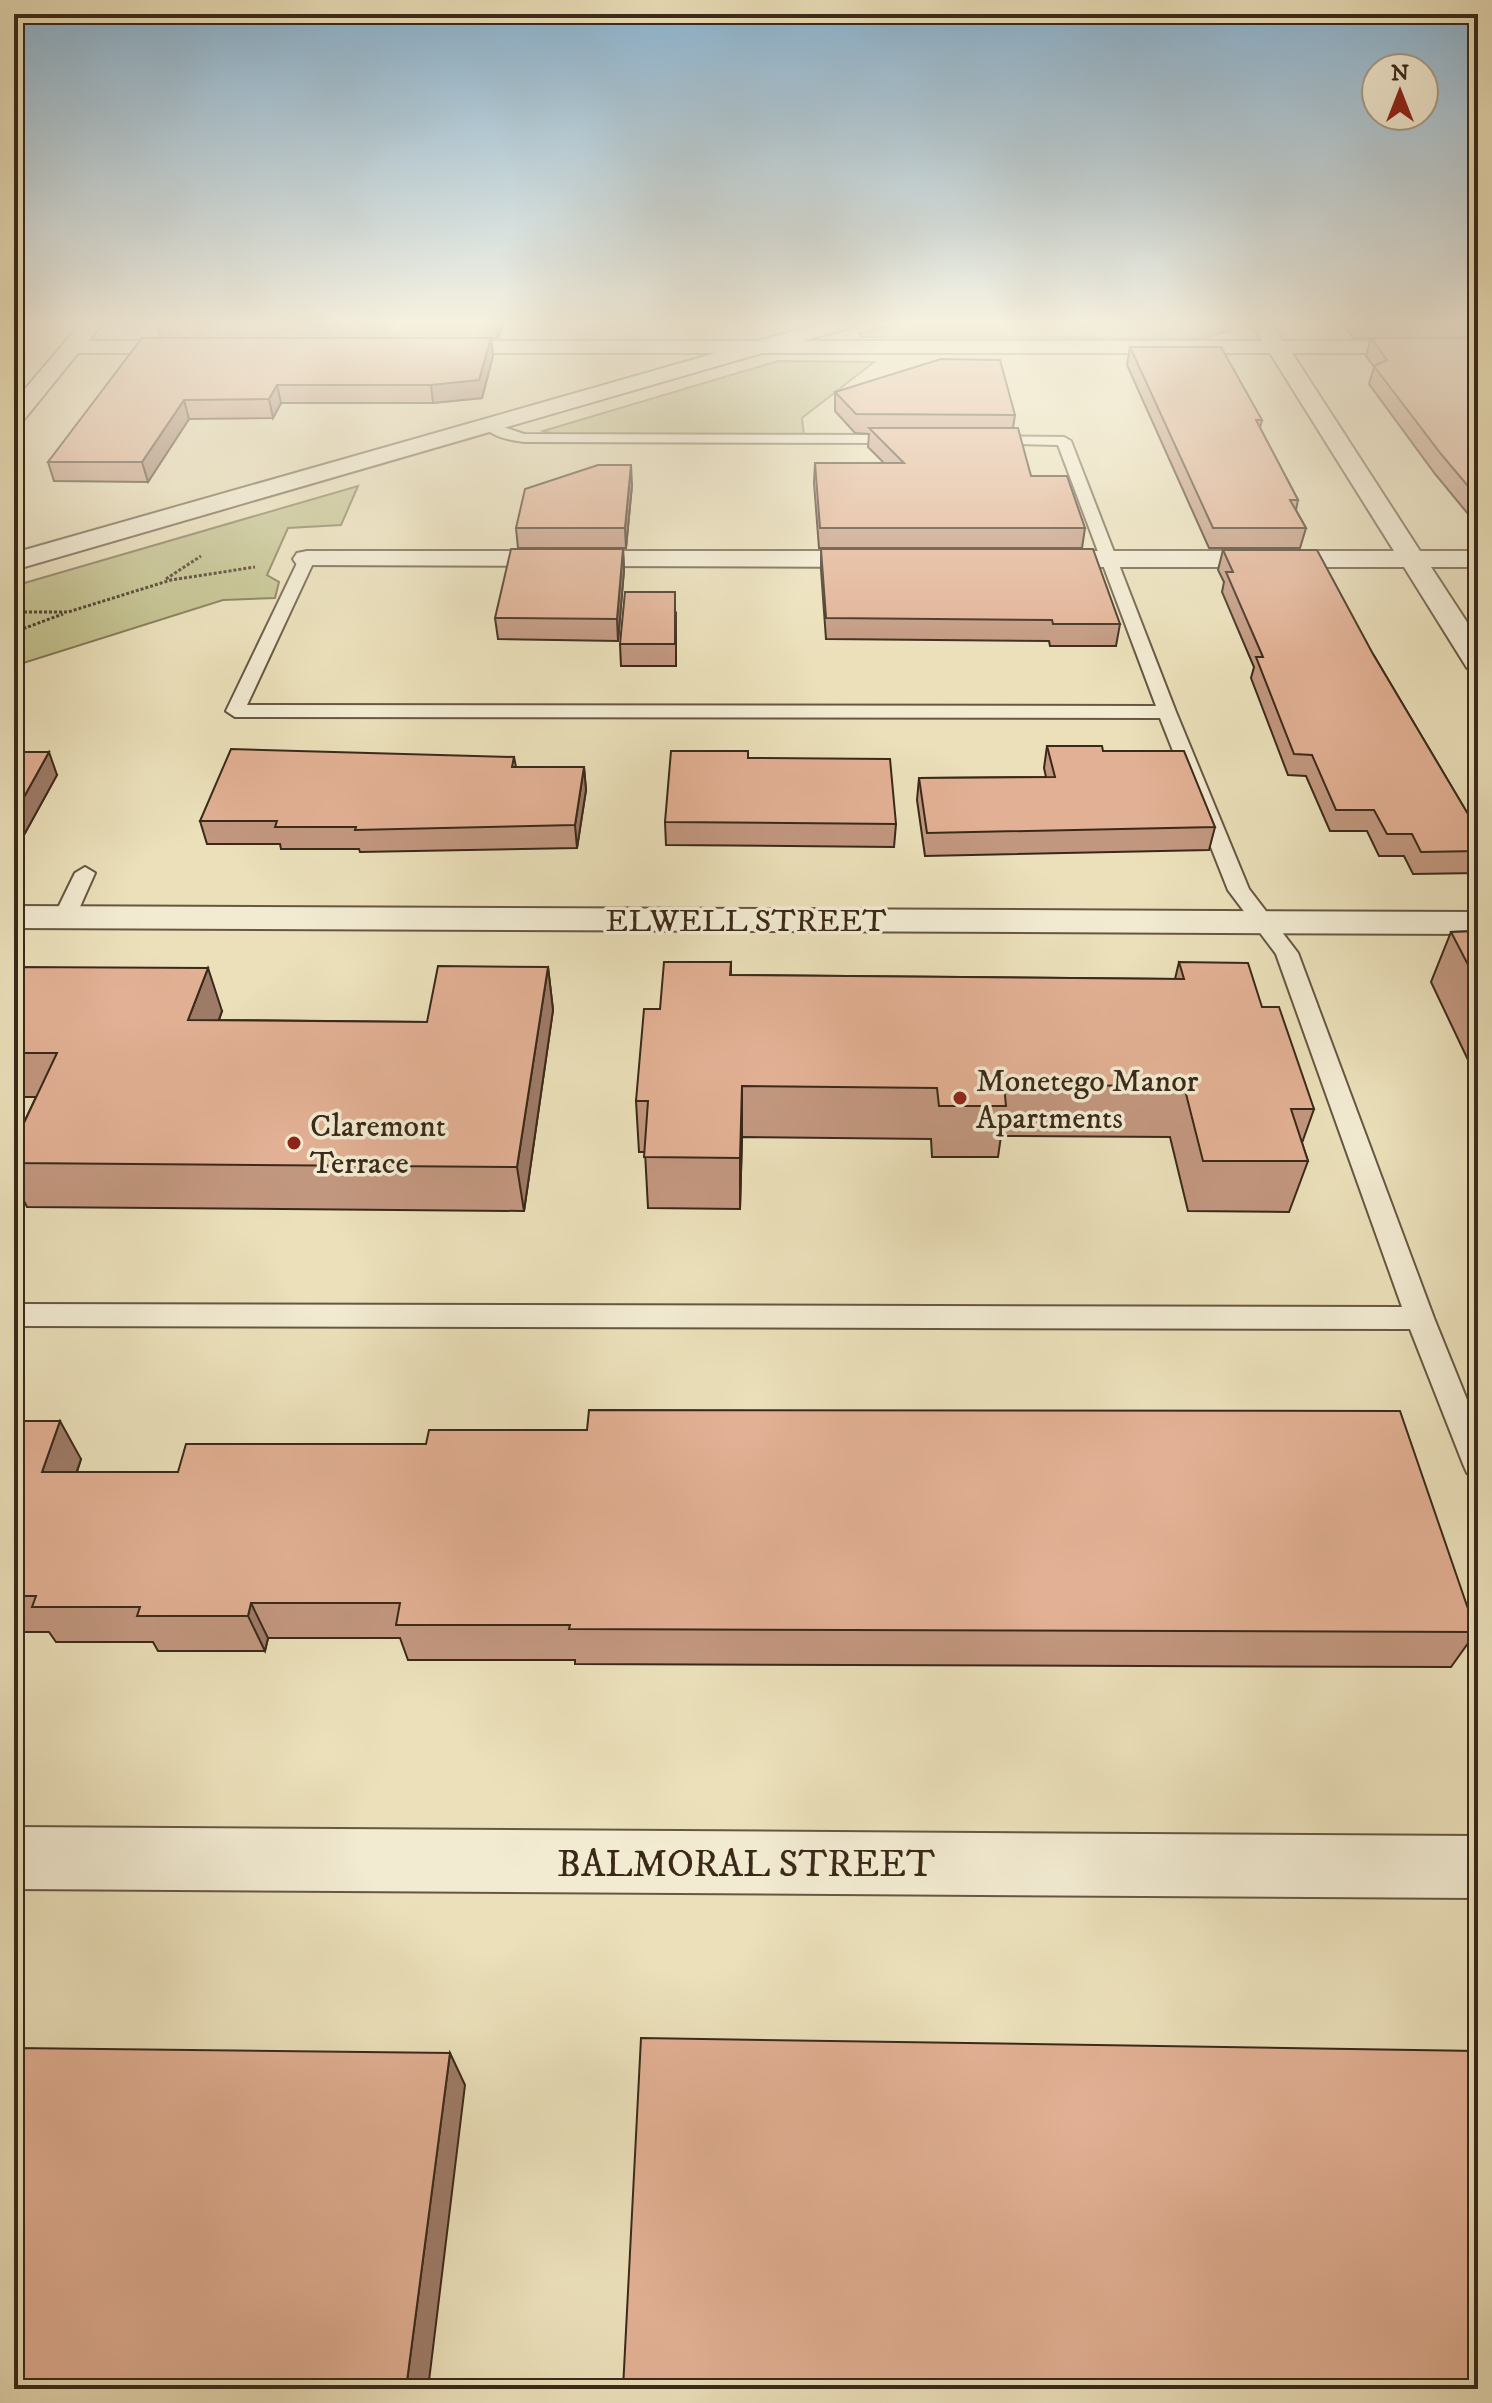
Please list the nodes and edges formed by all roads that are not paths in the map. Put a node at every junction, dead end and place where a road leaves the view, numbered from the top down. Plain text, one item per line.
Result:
1 (461, 434) edge
2 (504, 434) edge
3 (1331, 434) edge
4 (925, 440) edge
5 (971, 440) edge
6 (1410, 558) junction
7 (307, 559) joint
8 (904, 559) edge
9 (1014, 559) edge
10 (1108, 559) junction
11 (1478, 559) edge
12 (14, 562) edge
13 (1478, 662) edge
14 (1167, 712) junction
15 (85, 873) dead end
16 (14, 917) edge
17 (64, 918) junction
18 (1264, 923) junction
19 (1478, 923) edge
20 (14, 1315) edge
21 (1420, 1318) junction
22 (1478, 1464) edge
23 (14, 1858) edge
24 (1478, 1867) edge

1 - 12 street
2 - 4 lane
3 - 6 street
5 - 10 lane
6 - 10 street
6 - 11 street
6 - 13 street
7 - 8 street
7 - 14 lane
9 - 10 street
10 - 14 lane
14 - 18 lane
15 - 17 lane
16 - 17 street, ELWELL STREET
17 - 18 street, ELWELL STREET
18 - 19 street, ELWELL STREET
18 - 21 lane
20 - 21 lane
21 - 22 lane
23 - 24 street, BALMORAL STREET

